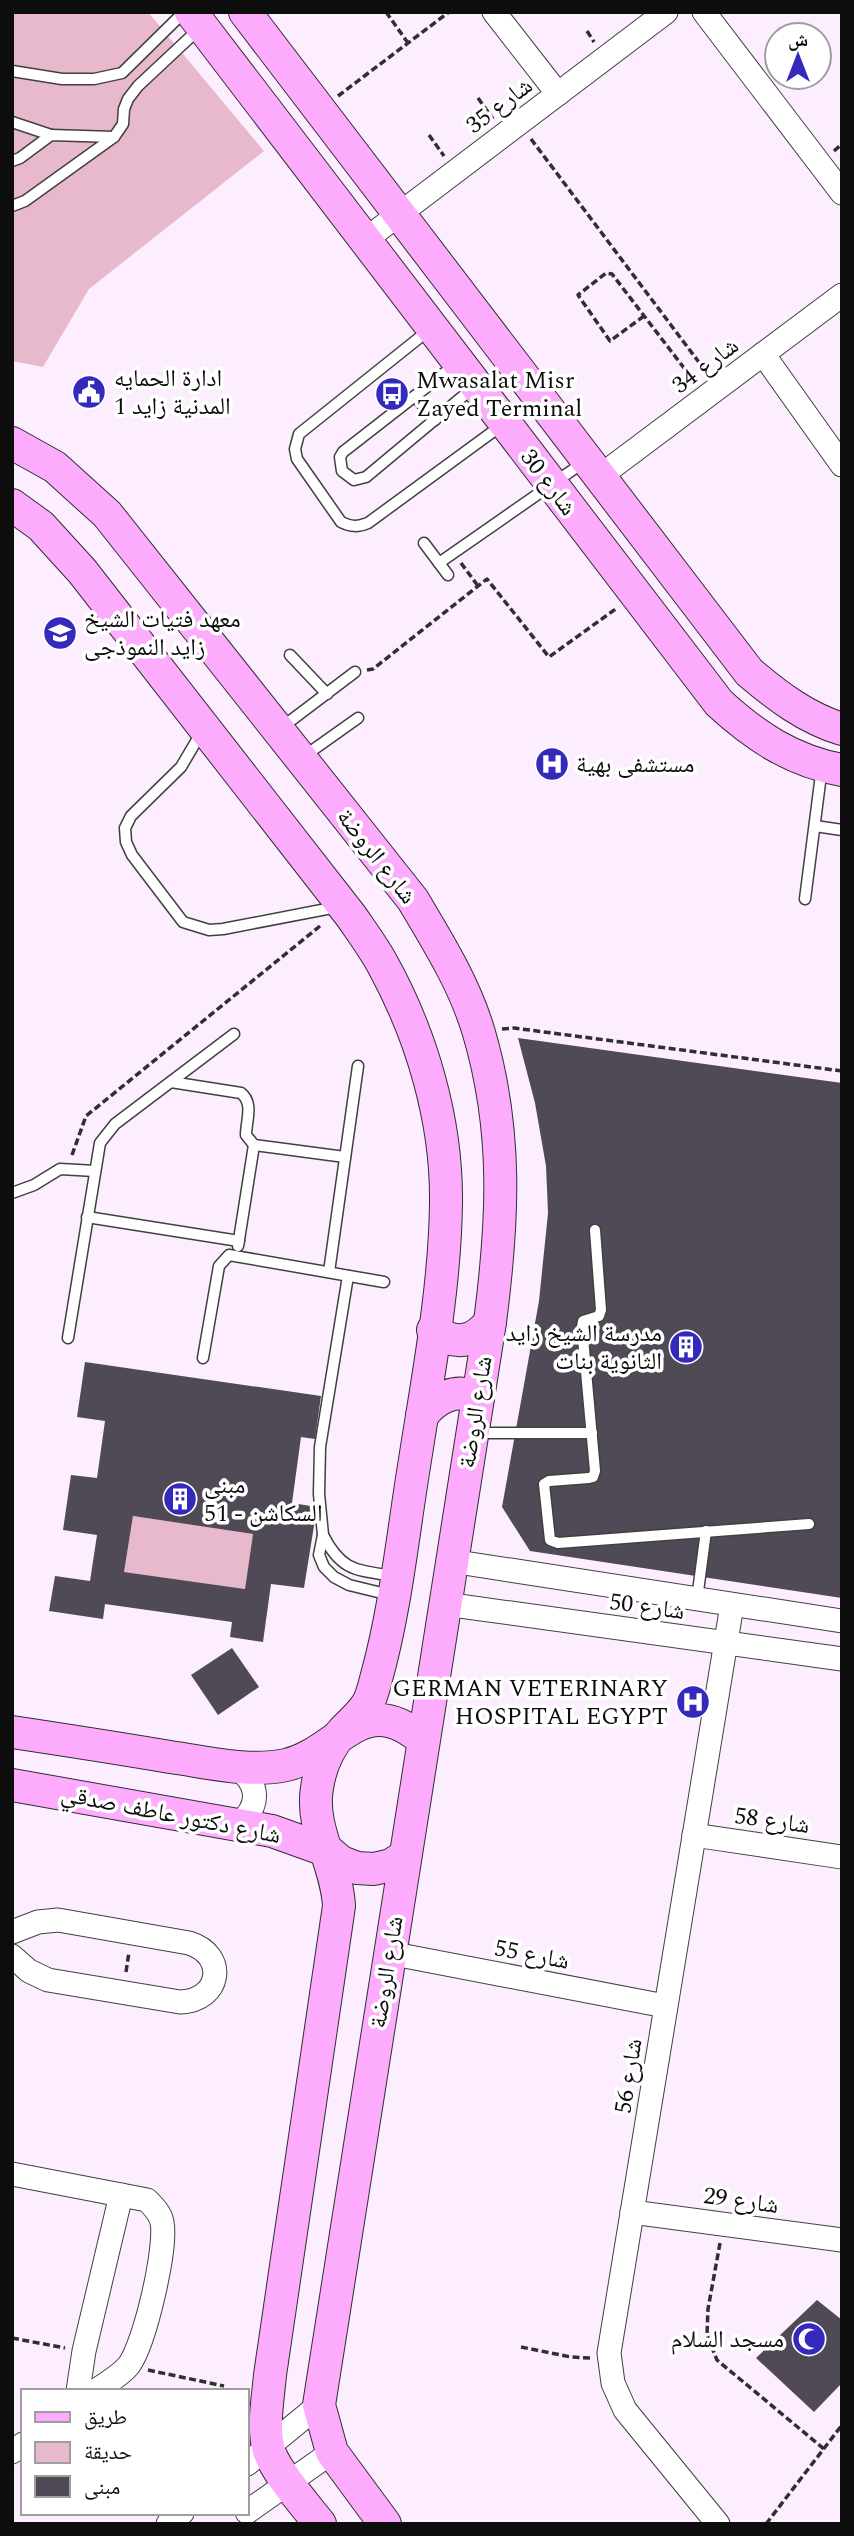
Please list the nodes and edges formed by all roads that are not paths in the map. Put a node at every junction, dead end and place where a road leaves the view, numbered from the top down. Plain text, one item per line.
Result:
1 (245, 12) edge
2 (495, 12) edge
3 (666, 12) edge
4 (704, 12) edge
5 (193, 17) edge
6 (12, 71) edge
7 (558, 94) junction
8 (12, 122) edge
9 (51, 135) junction
10 (114, 136) junction
11 (12, 161) edge
12 (842, 193) edge
13 (12, 206) edge
14 (401, 213) junction
15 (365, 240) junction
16 (842, 295) edge
17 (432, 328) junction
18 (763, 354) junction
19 (467, 374) junction
20 (415, 396) junction
21 (435, 420) junction
22 (504, 424) junction
23 (12, 443) edge
24 (842, 465) edge
25 (593, 469) junction
26 (552, 485) junction
27 (12, 505) edge
28 (629, 516) junction
29 (424, 543) dead end
30 (596, 543) junction
31 (439, 563) junction
32 (448, 575) dead end
33 (290, 654) dead end
34 (355, 672) road end
35 (327, 694) junction
36 (358, 718) dead end
37 (203, 727) junction
38 (842, 729) edge
39 (278, 730) junction
40 (301, 759) junction
41 (832, 768) edge
42 (815, 826) junction
43 (842, 830) edge
44 (805, 899) dead end
45 (343, 906) junction
46 (234, 1034) dead end
47 (358, 1066) dead end
48 (170, 1082) junction
49 (254, 1145) junction
50 (345, 1157) junction
51 (95, 1171) junction
52 (12, 1193) edge
53 (87, 1217) junction
54 (594, 1230) dead end
55 (239, 1241) junction
56 (236, 1256) junction
57 (329, 1272) junction
58 (348, 1276) junction
59 (384, 1282) dead end
60 (490, 1322) junction
61 (433, 1330) junction
62 (68, 1338) dead end
63 (203, 1358) dead end
64 (478, 1398) junction
65 (422, 1416) junction
66 (472, 1433) junction
67 (592, 1433) junction
68 (809, 1524) dead end
69 (706, 1531) junction
70 (323, 1535) junction
71 (451, 1560) junction
72 (394, 1586) junction
73 (697, 1600) junction
74 (444, 1604) junction
75 (732, 1605) junction
76 (842, 1621) edge
77 (725, 1643) junction
78 (842, 1659) edge
79 (12, 1732) edge
80 (342, 1732) junction
81 (422, 1741) junction
82 (233, 1766) junction
83 (12, 1784) edge
84 (239, 1824) junction
85 (694, 1835) junction
86 (328, 1851) junction
87 (405, 1856) junction
88 (842, 1857) edge
89 (12, 1932) edge
90 (389, 1953) junction
91 (12, 1956) edge
92 (666, 2006) junction
93 (12, 2174) edge
94 (121, 2194) junction
95 (632, 2212) junction
96 (842, 2240) edge
97 (78, 2389) edge
98 (97, 2389) edge
99 (319, 2405) junction
100 (332, 2452) junction
101 (257, 2456) edge
102 (287, 2482) junction
103 (248, 2511) edge
104 (713, 2522) edge
105 (320, 2524) edge
106 (385, 2524) edge

1 - 14 street, شارع 30
2 - 7 street
3 - 7 street, شارع 35
4 - 12 street
5 - 6 lane
5 - 10 lane
5 - 15 street, شارع 30
7 - 14 street, شارع 35
8 - 9 lane
9 - 10 lane
9 - 11 lane
10 - 13 lane
14 - 15 street, شارع 35
14 - 25 street, شارع 30
15 - 17 street, شارع 30
16 - 18 street, شارع 34
17 - 19 street, شارع 30
17 - 22 lane
18 - 24 street
18 - 25 street, شارع 34
19 - 20 lane
19 - 21 lane
19 - 22 street, شارع 30
20 - 21 lane
20 - 21 lane
22 - 26 street, شارع 30
23 - 39 street, شارع الروضة
25 - 26 lane
25 - 28 street, شارع 30
26 - 30 street, شارع 30
26 - 31 lane
27 - 37 street
28 - 30 street
28 - 38 street, شارع 30
29 - 31 lane
30 - 41 street, شارع 30
31 - 32 lane
33 - 35 lane
34 - 35 lane
35 - 39 lane
36 - 40 lane
37 - 45 street
37 - 45 lane
39 - 40 street, شارع الروضة
40 - 60 street, شارع الروضة
41 - 42 lane
42 - 43 lane
42 - 44 lane
45 - 61 street
46 - 48 lane
47 - 50 lane
48 - 49 lane
48 - 51 lane
49 - 50 lane
49 - 55 lane
50 - 57 lane
51 - 52 lane
51 - 53 lane
53 - 55 lane
53 - 62 lane
54 - 67 lane
55 - 56 lane
56 - 57 lane
56 - 63 lane
57 - 58 lane
58 - 59 lane
58 - 70 lane
60 - 61 street
60 - 64 street, شارع الروضة
61 - 65 street
64 - 65 street
64 - 66 street, شارع الروضة
65 - 72 street
66 - 67 lane
66 - 71 street, شارع الروضة
67 - 69 lane
68 - 69 lane
69 - 73 lane
70 - 72 lane
70 - 72 lane
71 - 73 street, شارع 50
71 - 74 street, شارع الروضة
72 - 80 street
73 - 75 street, شارع 50
74 - 77 street, شارع 50
74 - 81 street, شارع الروضة
75 - 76 street, شارع 50
75 - 77 street, شارع 56
77 - 78 street, شارع 50
77 - 85 street, شارع 56
79 - 82 street
80 - 81 street
80 - 82 street
80 - 86 street
81 - 87 street, شارع الروضة
82 - 84 street
83 - 84 street, شارع دكتور عاطف صدقي
84 - 86 street, شارع دكتور عاطف صدقي
85 - 88 street, شارع 58
85 - 92 street, شارع 56
86 - 87 street
86 - 101 street
87 - 90 street, شارع الروضة
89 - 91 street
90 - 92 street, شارع 55
90 - 99 street, شارع الروضة
92 - 95 street, شارع 56
93 - 94 street
94 - 97 street
94 - 98 street
95 - 96 street, شارع 29
95 - 104 street, شارع 56
99 - 100 street, شارع الروضة
99 - 101 street
100 - 102 street
100 - 106 street, شارع الروضة
101 - 102 street
102 - 103 street
102 - 105 street

